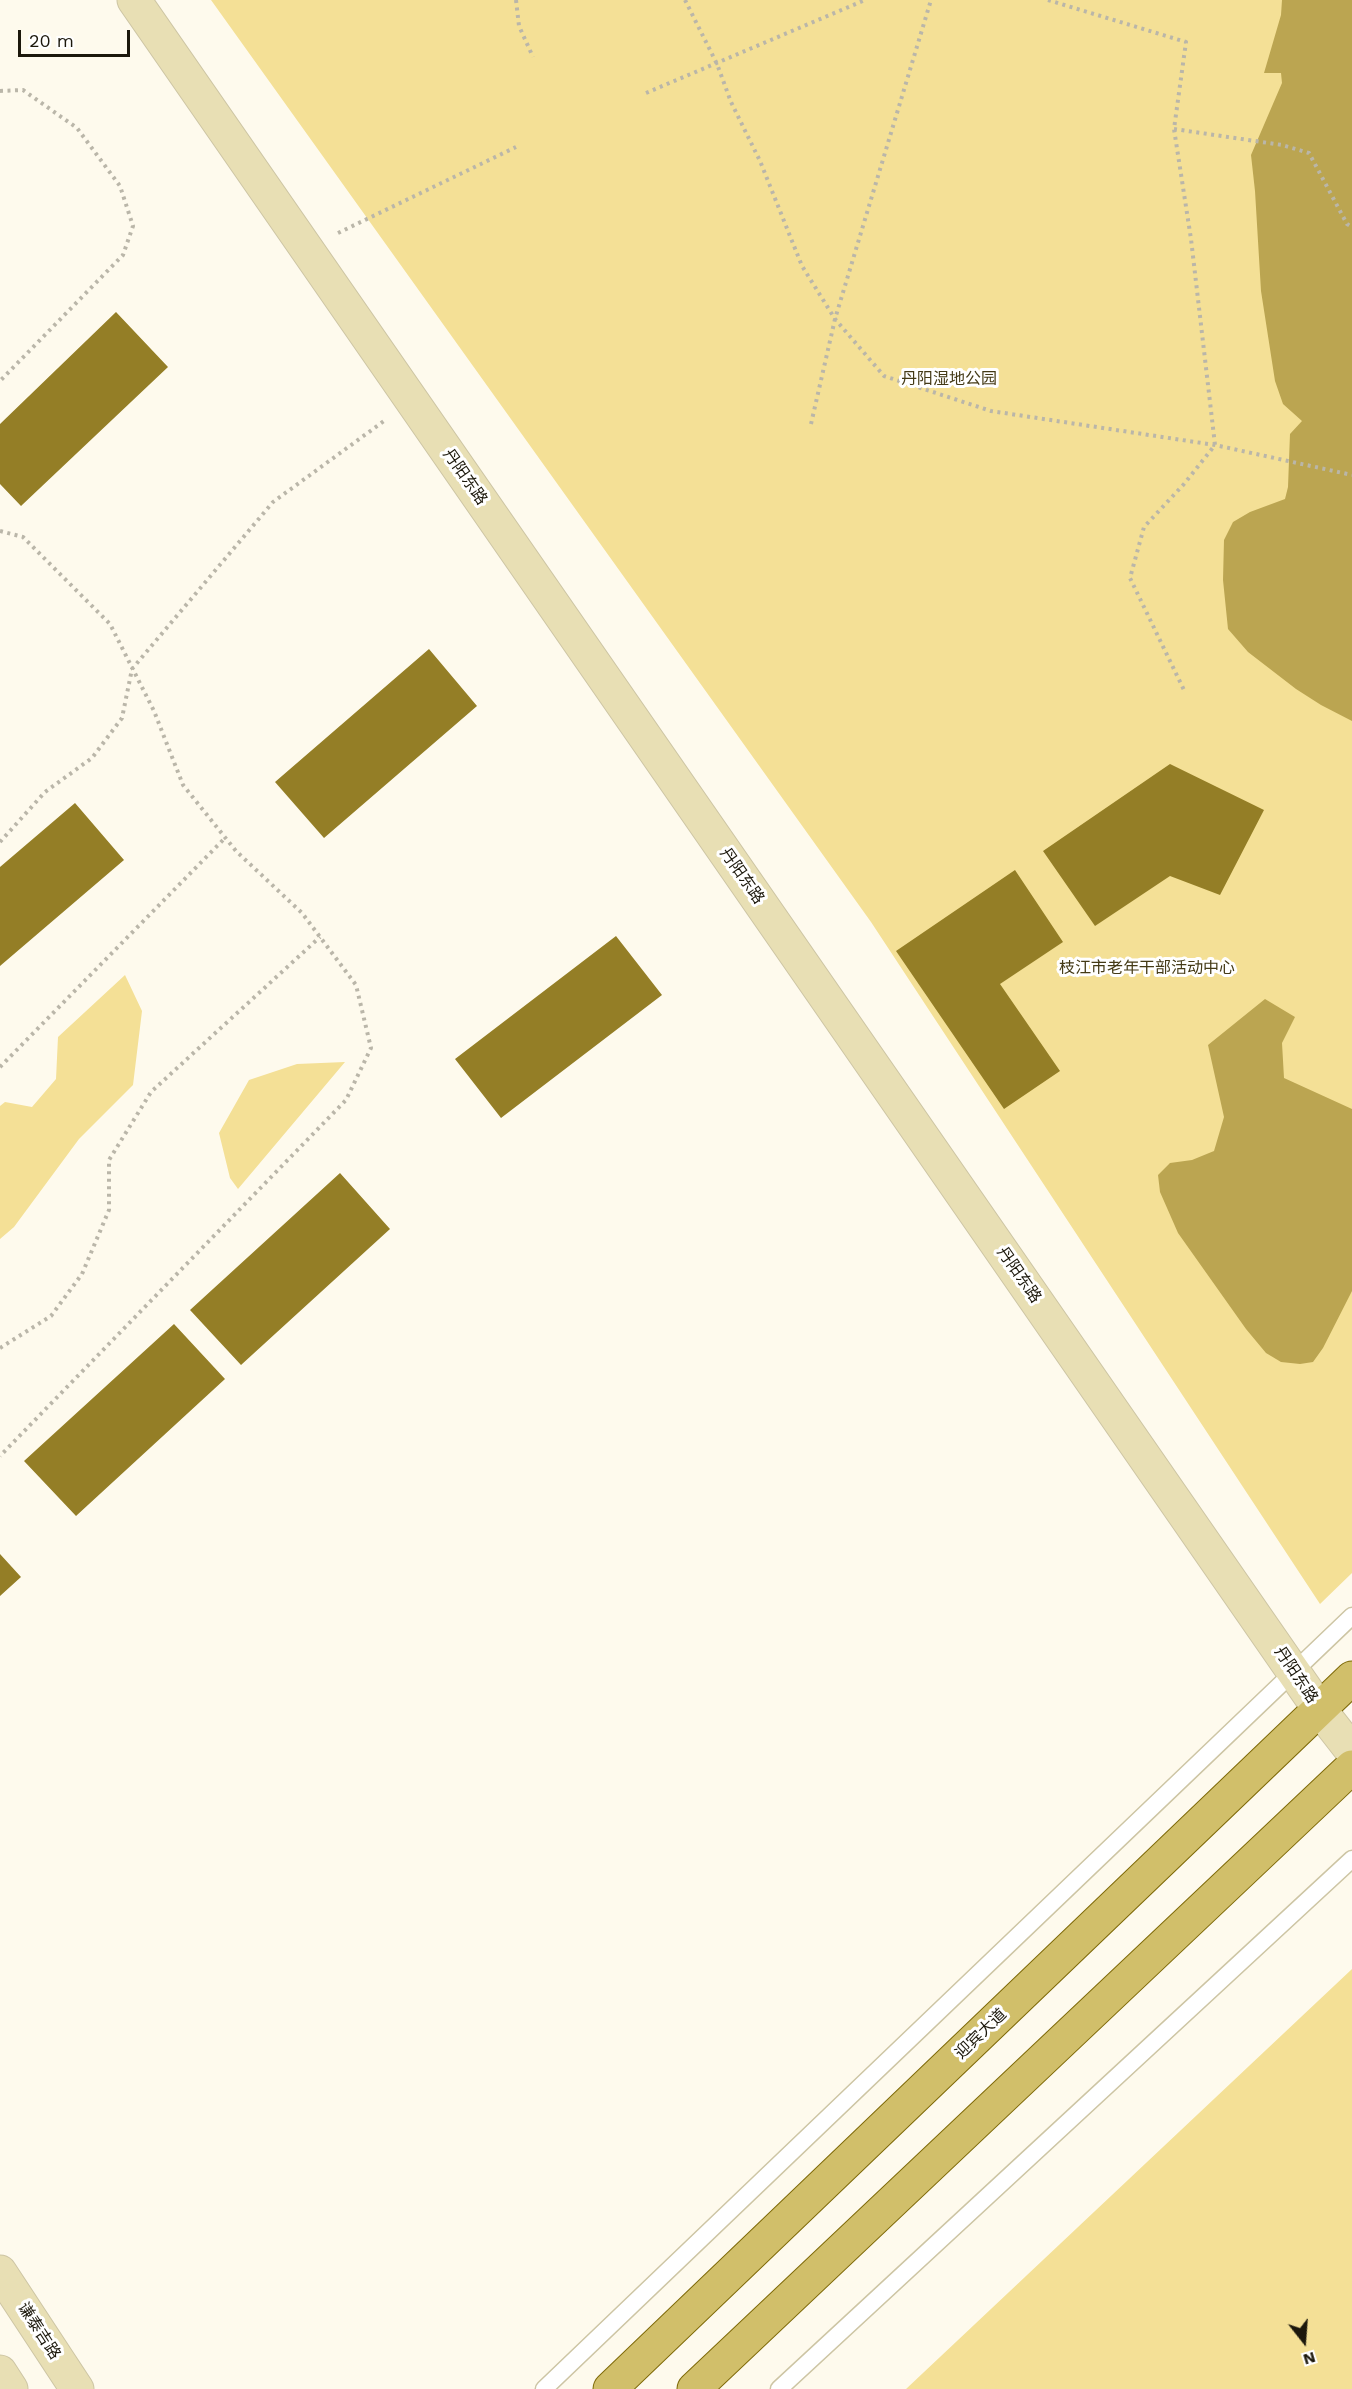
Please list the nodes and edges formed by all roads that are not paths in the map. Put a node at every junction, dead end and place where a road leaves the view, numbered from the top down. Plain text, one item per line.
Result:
1 (134, 0) edge
2 (1352, 1616) edge
3 (1294, 1672) junction
4 (1352, 1678) edge
5 (1320, 1710) junction
6 (1352, 1751) edge
7 (1352, 1767) edge
8 (1352, 1859) edge
9 (0, 2272) edge
10 (0, 2372) edge
11 (11, 2389) edge
12 (77, 2389) edge
13 (544, 2389) edge
14 (610, 2389) edge
15 (694, 2389) edge
16 (780, 2389) edge

1 - 3 street, 丹阳东路
2 - 3 lane
3 - 5 street, 丹阳东路
3 - 13 lane
4 - 5 main road, 迎宾大道
5 - 6 street, 丹阳东路
5 - 14 main road, 迎宾大道
7 - 15 main road
8 - 16 lane
9 - 12 street, 谦泰吉路
10 - 11 street

